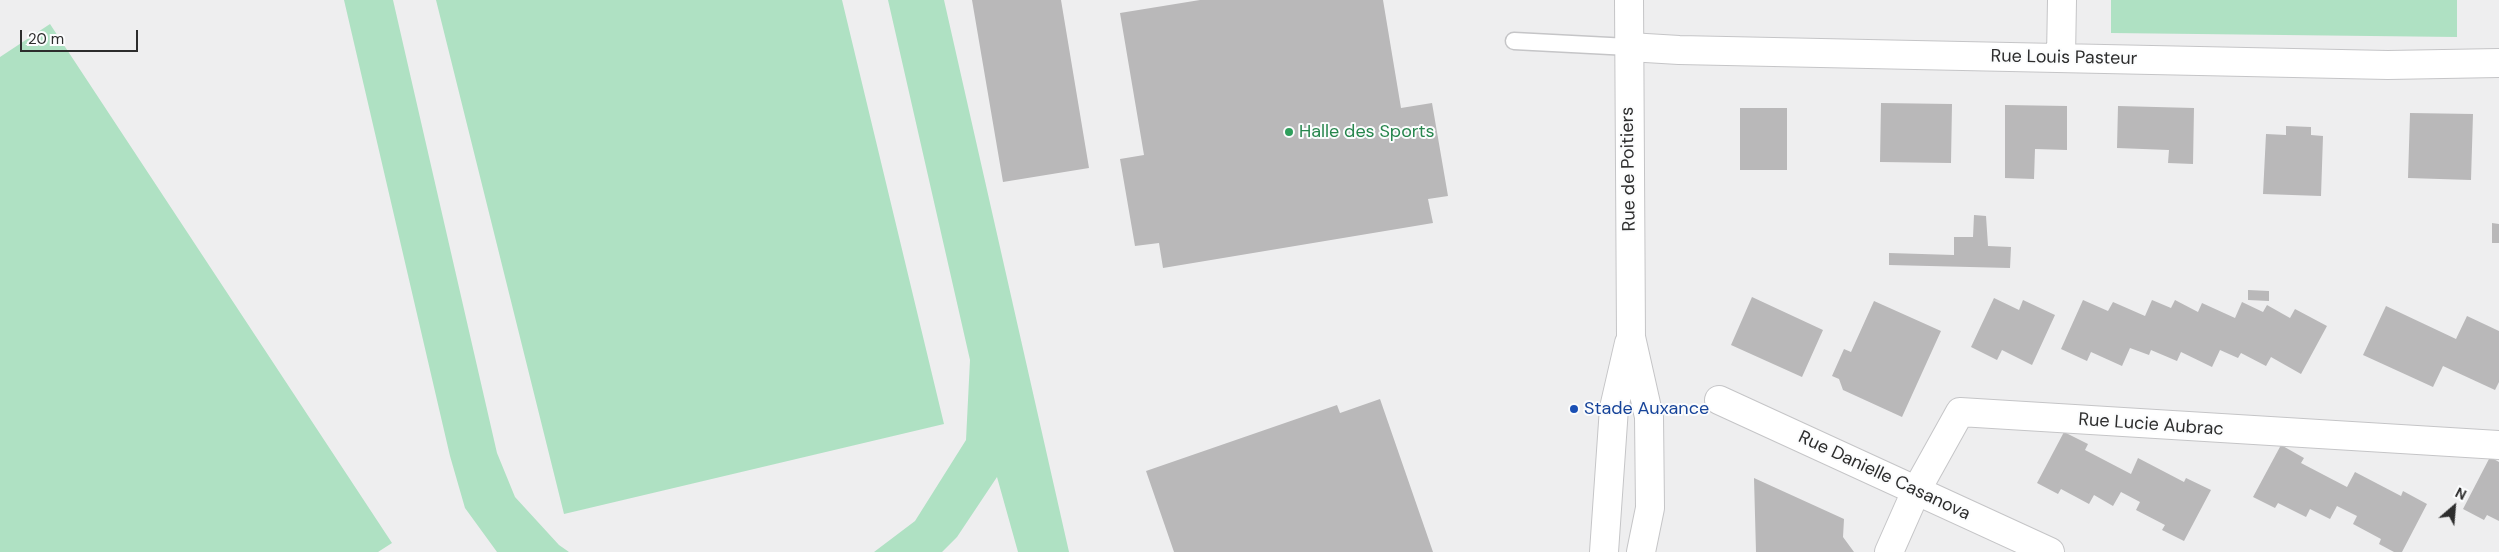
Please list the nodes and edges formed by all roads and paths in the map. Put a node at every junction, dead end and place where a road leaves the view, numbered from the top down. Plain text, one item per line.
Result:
1 (1629, 0) edge
2 (2062, 0) edge
3 (1514, 42) dead end
4 (1629, 47) junction
5 (2061, 58) junction
6 (2499, 63) edge
7 (1631, 337) junction
8 (1719, 400) dead end
9 (2499, 445) edge
10 (1916, 491) junction
11 (1604, 552) edge
12 (1641, 552) edge
13 (1889, 552) edge
14 (2050, 552) edge

1 - 4 street, Rue de Poitiers
2 - 5 street
3 - 4 lane
4 - 5 street, Rue Louis Pasteur
4 - 7 street, Rue de Poitiers
5 - 6 street, Rue Louis Pasteur
7 - 11 street, Rue de Poitiers
7 - 12 street, Rue de Poitiers
8 - 10 street, Rue Danielle Casanova
9 - 10 street, Rue Lucie Aubrac
10 - 13 street, Rue Lucie Aubrac
10 - 14 street, Rue Danielle Casanova

